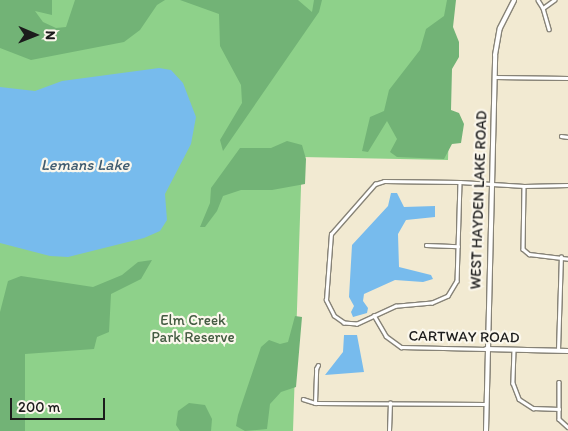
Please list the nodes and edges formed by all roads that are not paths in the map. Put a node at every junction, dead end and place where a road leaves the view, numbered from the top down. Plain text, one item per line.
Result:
1 (514, 0) edge
2 (538, 0) edge
3 (554, 0) edge
4 (544, 8) junction
5 (549, 29) dead end
6 (495, 77) junction
7 (568, 78) edge
8 (561, 136) dead end
9 (568, 137) edge
10 (460, 182) junction
11 (492, 184) junction
12 (568, 185) edge
13 (524, 186) junction
14 (426, 245) dead end
15 (458, 246) junction
16 (561, 258) junction
17 (568, 259) edge
18 (374, 315) junction
19 (486, 349) junction
20 (514, 349) junction
21 (558, 350) junction
22 (568, 350) edge
23 (318, 364) dead end
24 (559, 382) dead end
25 (303, 399) dead end
26 (315, 403) junction
27 (390, 403) junction
28 (486, 404) junction
29 (559, 409) junction
30 (568, 427) edge
31 (389, 431) edge
32 (486, 431) edge

1 - 6 main road, WEST HAYDEN LAKE ROAD
2 - 4 street
3 - 4 street
4 - 5 street
6 - 7 street
6 - 11 main road, WEST HAYDEN LAKE ROAD
8 - 9 street
10 - 11 street
10 - 15 street
10 - 18 street
11 - 13 street
11 - 19 main road, WEST HAYDEN LAKE ROAD
12 - 13 street
13 - 16 street
14 - 15 street
15 - 18 street
16 - 17 street
16 - 21 street
18 - 19 street, CARTWAY ROAD
19 - 20 main road, CARTWAY ROAD
19 - 28 main road, WEST HAYDEN LAKE ROAD
20 - 21 main road, CARTWAY ROAD
20 - 29 street
21 - 22 main road, CARTWAY ROAD
23 - 26 street
24 - 29 street
25 - 26 street
26 - 27 street
27 - 28 street
27 - 31 street
28 - 32 main road, WEST HAYDEN LAKE ROAD
29 - 30 street

